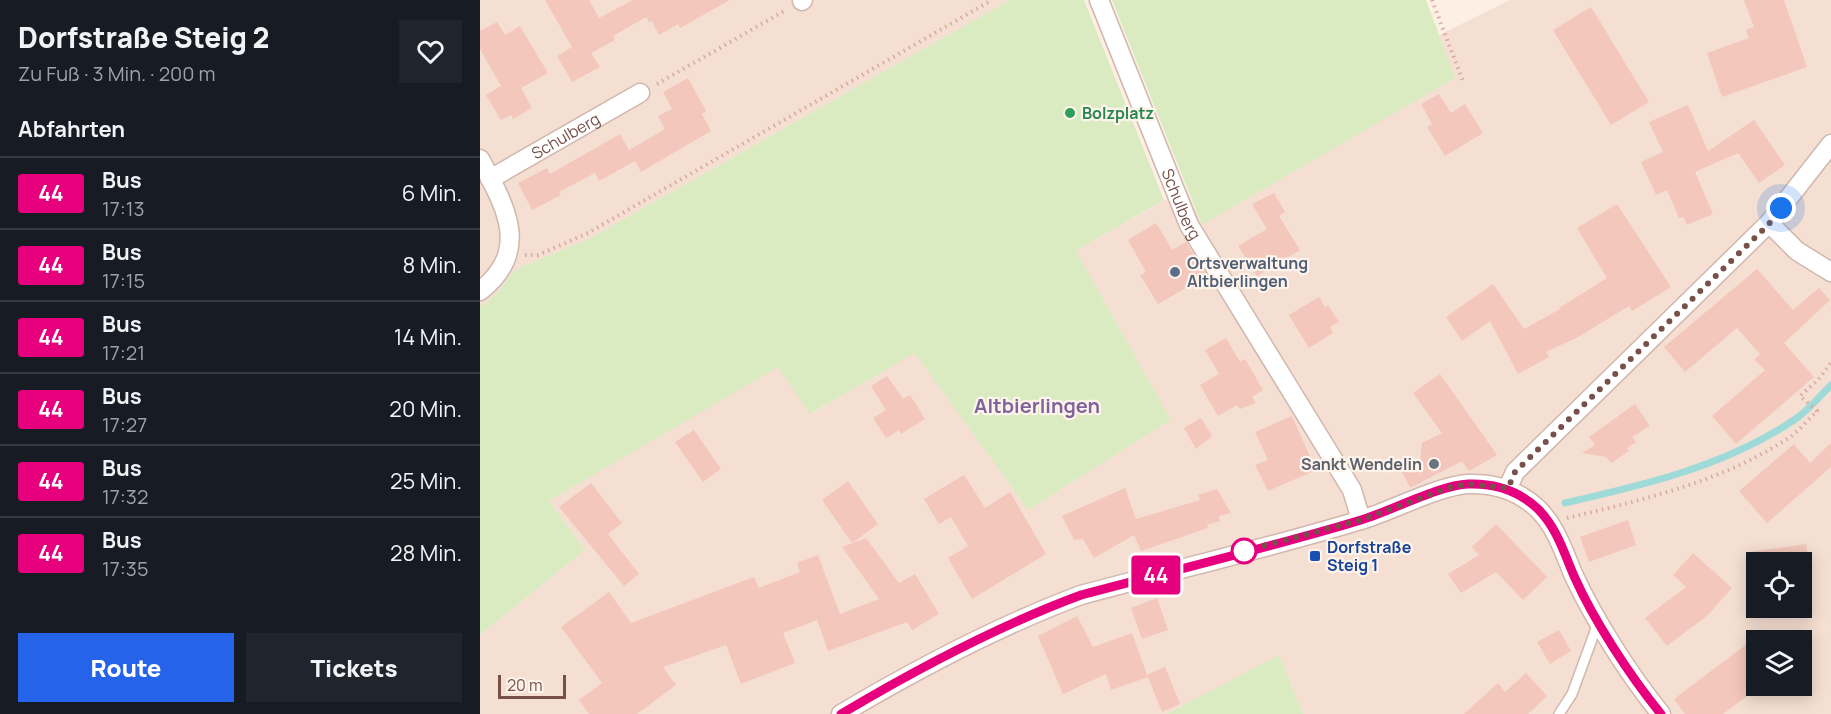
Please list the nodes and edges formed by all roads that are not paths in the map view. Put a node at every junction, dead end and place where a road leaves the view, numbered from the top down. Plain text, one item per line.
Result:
1 (1099, 0) edge
2 (640, 93) road end
3 (1831, 144) edge
4 (480, 159) edge
5 (490, 179) junction
6 (1769, 224) junction
7 (1831, 272) edge
8 (480, 291) edge
9 (1508, 488) junction
10 (1361, 520) junction
11 (1599, 620) junction
12 (841, 714) edge
13 (1559, 714) edge
14 (1661, 714) edge

1 - 10 street, Schulberg
2 - 5 street, Schulberg
3 - 6 street
4 - 5 street
5 - 8 street
6 - 7 street
6 - 9 street
9 - 10 street
9 - 11 street
10 - 12 street
11 - 13 lane
11 - 14 street

